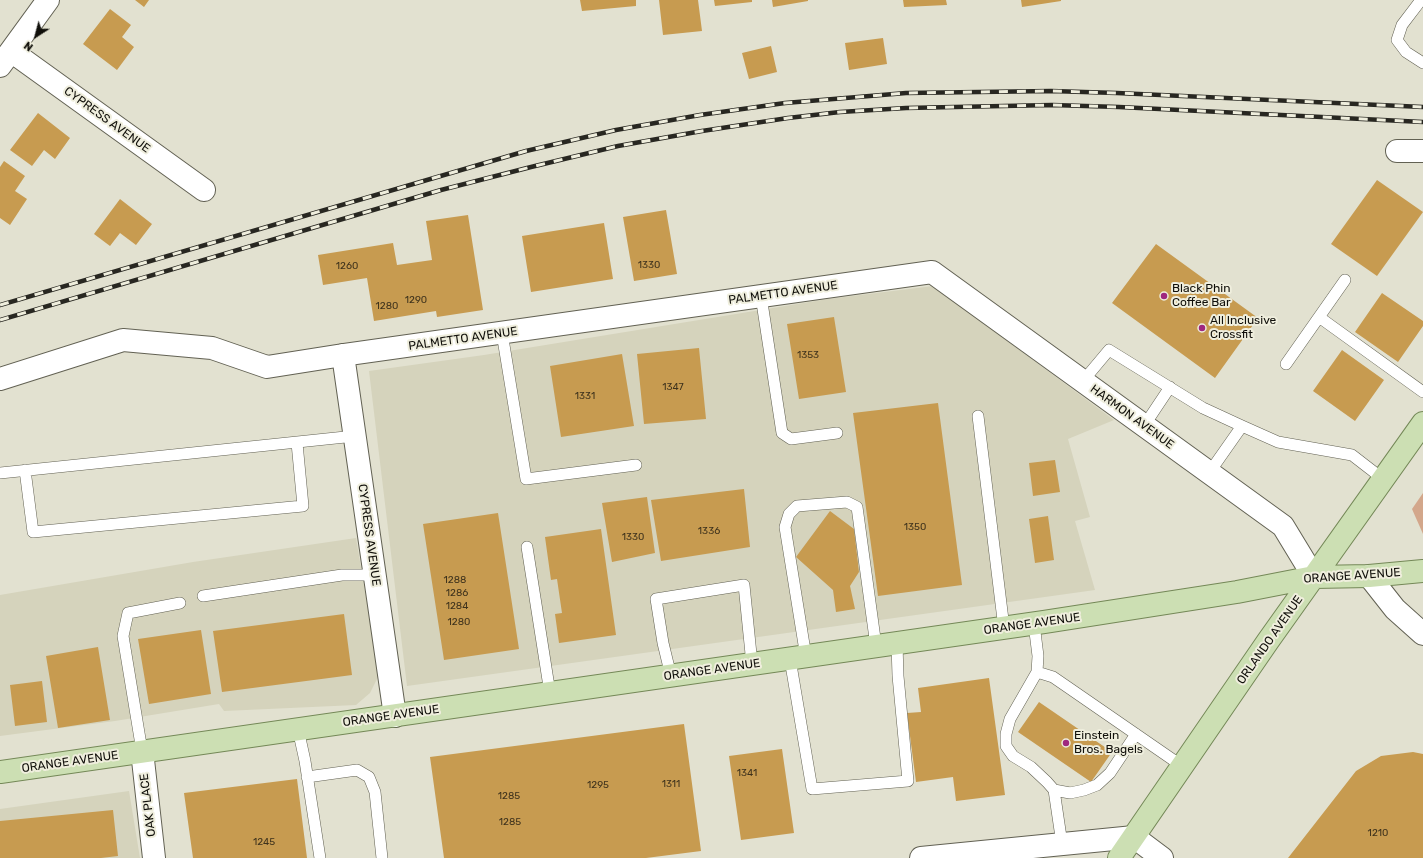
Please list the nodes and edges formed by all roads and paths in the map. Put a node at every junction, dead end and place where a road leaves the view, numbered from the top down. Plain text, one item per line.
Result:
1 (48, 0) edge
2 (1421, 0) edge
3 (5, 58) edge
4 (1423, 63) edge
5 (1396, 151) dead end
6 (1423, 151) edge
7 (204, 190) dead end
8 (932, 272) joint
9 (1345, 280) dead end
10 (761, 296) junction
11 (1319, 316) junction
12 (502, 333) junction
13 (343, 355) junction
14 (1286, 364) dead end
15 (0, 379) edge
16 (1083, 381) junction
17 (1170, 387) junction
18 (1423, 392) edge
19 (978, 416) dead end
20 (1423, 423) edge
21 (1144, 426) junction
22 (1242, 426) junction
23 (837, 433) dead end
24 (355, 436) junction
25 (297, 442) junction
26 (636, 465) dead end
27 (25, 470) junction
28 (0, 473) edge
29 (1209, 473) junction
30 (1383, 479) junction
31 (527, 547) dead end
32 (1423, 571) edge
33 (375, 575) junction
34 (1369, 576) junction
35 (1314, 577) junction
36 (203, 596) dead end
37 (180, 603) dead end
38 (1034, 624) junction
39 (1004, 628) junction
40 (1423, 634) edge
41 (886, 645) junction
42 (798, 658) junction
43 (752, 664) junction
44 (1037, 672) junction
45 (670, 676) junction
46 (550, 693) junction
47 (395, 716) junction
48 (298, 729) junction
49 (1136, 734) junction
50 (142, 751) junction
51 (1182, 766) junction
52 (0, 772) edge
53 (307, 777) junction
54 (1054, 790) junction
55 (1134, 837) junction
56 (1062, 844) junction
57 (154, 858) edge
58 (320, 858) edge
59 (382, 858) edge
60 (921, 858) edge
61 (1119, 858) edge
62 (1162, 858) edge

1 - 3 street
2 - 4 lane
3 - 7 street, CYPRESS AVENUE
5 - 6 street
8 - 10 street, PALMETTO AVENUE
8 - 16 street, HARMON AVENUE
9 - 11 lane
10 - 12 street, PALMETTO AVENUE
10 - 23 lane
11 - 14 lane
11 - 18 lane
12 - 13 street, PALMETTO AVENUE
12 - 26 lane
13 - 15 street, PALMETTO AVENUE
13 - 24 street, CYPRESS AVENUE
16 - 17 lane
16 - 21 street, HARMON AVENUE
17 - 21 lane
17 - 22 lane
19 - 39 lane
20 - 30 main road, ORLANDO AVENUE
21 - 29 street, HARMON AVENUE
22 - 29 lane
22 - 30 lane
24 - 25 lane
24 - 33 street, CYPRESS AVENUE
25 - 27 lane
25 - 27 lane
27 - 28 lane
29 - 35 street, HARMON AVENUE
30 - 35 main road, ORLANDO AVENUE
31 - 46 lane
32 - 34 main road, ORANGE AVENUE
33 - 36 lane
33 - 47 street, CYPRESS AVENUE
34 - 35 main road, ORANGE AVENUE
34 - 40 street
35 - 38 main road, ORANGE AVENUE
35 - 51 main road, ORLANDO AVENUE
37 - 50 lane
38 - 39 main road, ORANGE AVENUE
38 - 44 lane
39 - 41 main road, ORANGE AVENUE
41 - 42 main road, ORANGE AVENUE
41 - 42 lane
41 - 42 lane
42 - 43 main road, ORANGE AVENUE
43 - 45 main road, ORANGE AVENUE
43 - 45 lane
44 - 49 lane
44 - 54 lane
45 - 46 main road, ORANGE AVENUE
46 - 47 main road, ORANGE AVENUE
47 - 48 main road, ORANGE AVENUE
48 - 50 main road, ORANGE AVENUE
48 - 53 lane
49 - 51 lane
49 - 54 lane
50 - 52 main road, ORANGE AVENUE
50 - 57 street, OAK PLACE
51 - 55 main road, ORLANDO AVENUE
53 - 58 lane
53 - 59 lane
54 - 56 lane
55 - 56 street
55 - 61 main road, ORLANDO AVENUE
55 - 62 street
56 - 60 street

